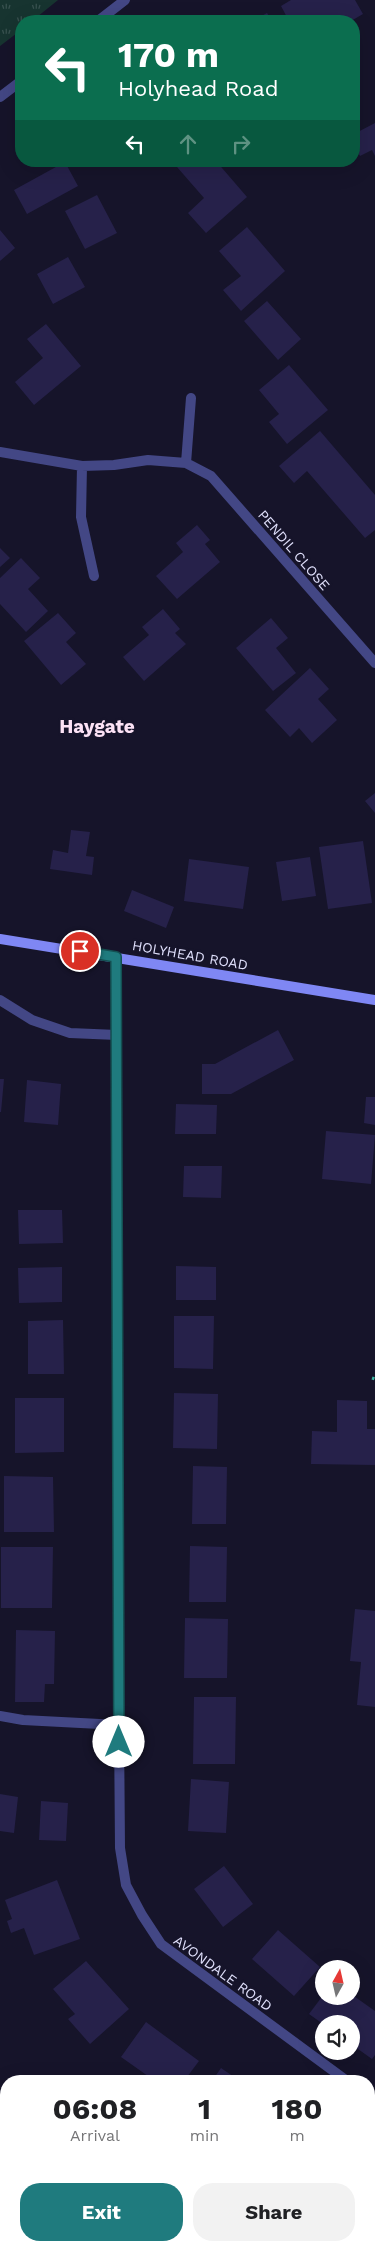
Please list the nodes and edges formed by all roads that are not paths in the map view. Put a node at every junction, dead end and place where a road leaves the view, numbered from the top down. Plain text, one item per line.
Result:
1 (126, 0) edge
2 (106, 15) edge
3 (15, 86) edge
4 (0, 97) edge
5 (191, 398) dead end
6 (0, 452) edge
7 (186, 463) junction
8 (82, 466) junction
9 (94, 576) dead end
10 (375, 663) edge
11 (0, 939) edge
12 (116, 957) junction
13 (0, 1000) edge
14 (375, 1000) edge
15 (117, 1035) junction
16 (0, 1716) edge
17 (119, 1725) junction
18 (339, 2075) edge

1 - 2 street
3 - 4 street
5 - 7 street
6 - 8 street, PENDIL CLOSE
7 - 8 street, PENDIL CLOSE
7 - 10 street, PENDIL CLOSE
8 - 9 street
11 - 12 main road, HOLYHEAD ROAD
12 - 14 main road, HOLYHEAD ROAD
12 - 15 street, AVONDALE ROAD
13 - 15 street
15 - 17 street, AVONDALE ROAD
16 - 17 street
17 - 18 street, AVONDALE ROAD

